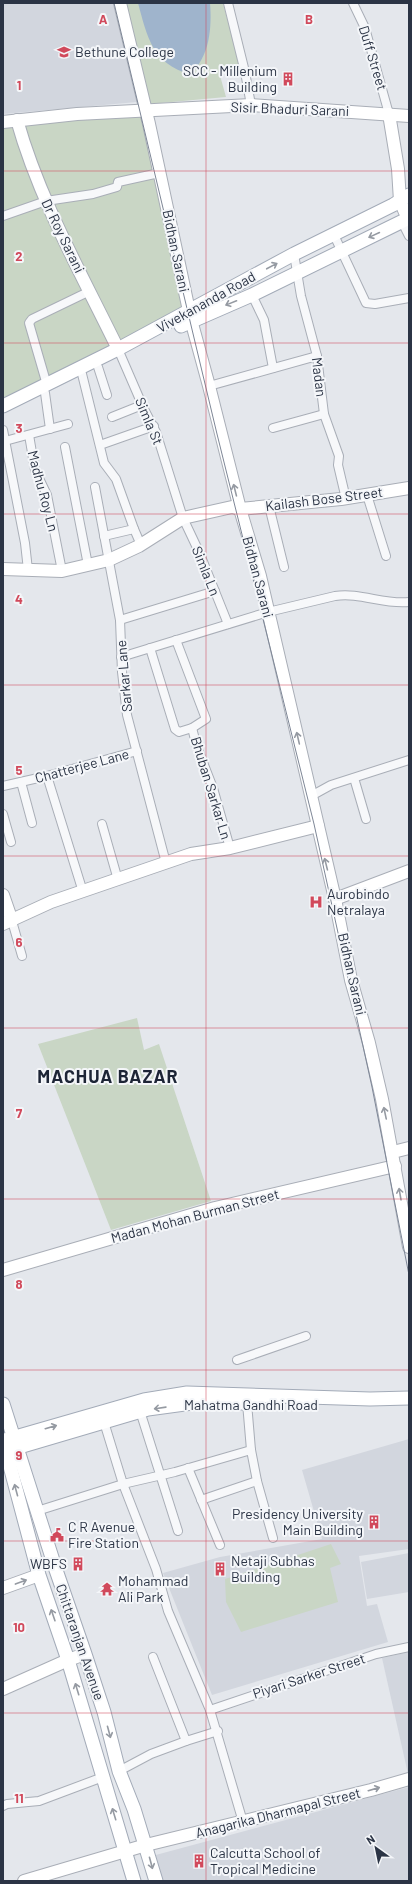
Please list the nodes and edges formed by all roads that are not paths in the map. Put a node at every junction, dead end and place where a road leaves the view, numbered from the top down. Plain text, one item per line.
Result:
1 (120, 3) edge
2 (228, 3) edge
3 (353, 3) edge
4 (251, 105) junction
5 (146, 110) junction
6 (389, 114) junction
7 (409, 116) edge
8 (16, 120) junction
9 (3, 122) edge
10 (159, 173) junction
11 (405, 198) edge
12 (46, 201) junction
13 (3, 216) edge
14 (406, 220) edge
15 (334, 235) junction
16 (409, 236) edge
17 (341, 250) junction
18 (294, 254) junction
19 (297, 272) junction
20 (90, 290) junction
21 (252, 295) junction
22 (409, 298) edge
23 (190, 316) junction
24 (120, 352) junction
25 (317, 356) junction
26 (98, 367) junction
27 (273, 368) junction
28 (82, 374) junction
29 (209, 386) junction
30 (46, 389) junction
31 (107, 395) dead end
32 (142, 405) junction
33 (3, 406) edge
34 (324, 414) junction
35 (3, 415) edge
36 (112, 417) dead end
37 (68, 424) dead end
38 (154, 426) junction
39 (273, 428) dead end
40 (50, 429) junction
41 (3, 430) edge
42 (29, 435) junction
43 (5, 441) junction
44 (100, 445) junction
45 (65, 447) dead end
46 (95, 487) dead end
47 (409, 488) edge
48 (366, 495) junction
49 (346, 499) junction
50 (269, 506) junction
51 (240, 509) junction
52 (183, 518) junction
53 (134, 529) junction
54 (104, 536) junction
55 (141, 545) junction
56 (386, 556) dead end
57 (109, 560) junction
58 (88, 565) junction
59 (284, 567) dead end
60 (3, 569) edge
61 (28, 570) junction
62 (62, 571) junction
63 (215, 591) junction
64 (409, 602) edge
65 (268, 612) junction
66 (120, 620) junction
67 (228, 624) junction
68 (176, 640) junction
69 (150, 648) junction
70 (121, 657) junction
71 (192, 728) junction
72 (137, 751) junction
73 (409, 760) edge
74 (47, 776) junction
75 (354, 778) junction
76 (21, 782) junction
77 (3, 786) edge
78 (312, 796) junction
79 (3, 814) edge
80 (366, 819) dead end
81 (32, 823) dead end
82 (102, 824) dead end
83 (318, 826) junction
84 (11, 842) dead end
85 (230, 848) junction
86 (166, 863) junction
87 (409, 871) edge
88 (118, 880) junction
89 (83, 892) junction
90 (3, 895) edge
91 (335, 899) junction
92 (7, 922) edge
93 (22, 956) dead end
94 (409, 1148) edge
95 (393, 1152) junction
96 (392, 1167) junction
97 (409, 1246) edge
98 (3, 1270) edge
99 (306, 1336) dead end
100 (236, 1360) dead end
101 (409, 1398) edge
102 (247, 1403) junction
103 (3, 1404) edge
104 (409, 1405) edge
105 (140, 1412) junction
106 (104, 1422) junction
107 (7, 1444) edge
108 (251, 1450) junction
109 (188, 1468) junction
110 (160, 1475) junction
111 (257, 1481) junction
112 (123, 1484) junction
113 (201, 1500) junction
114 (37, 1511) junction
115 (178, 1531) dead end
116 (273, 1538) dead end
117 (220, 1545) dead end
118 (39, 1575) junction
119 (3, 1588) edge
120 (409, 1647) edge
121 (86, 1654) junction
122 (153, 1657) dead end
123 (68, 1660) junction
124 (3, 1689) edge
125 (210, 1710) junction
126 (218, 1731) junction
127 (186, 1741) junction
128 (119, 1771) junction
129 (103, 1777) junction
130 (409, 1779) edge
131 (3, 1806) edge
132 (243, 1822) junction
133 (146, 1846) junction
134 (126, 1851) junction
135 (24, 1881) edge
136 (134, 1881) edge
137 (156, 1881) edge

1 - 5 main road, Bidhan Sarani
2 - 4 street
3 - 6 street, Duff Street
4 - 5 main road, Sisir Bhaduri Sarani
4 - 6 main road, Sisir Bhaduri Sarani
5 - 8 main road, Sisir Bhaduri Sarani
5 - 10 main road, Bidhan Sarani
6 - 7 main road, Sisir Bhaduri Sarani
6 - 11 main road
8 - 9 main road, Sisir Bhaduri Sarani
8 - 12 main road, Dr Roy Sarani
10 - 12 street
10 - 23 main road, Bidhan Sarani
11 - 14 main road
11 - 15 main road, Vivekananda Road
12 - 13 street
12 - 20 main road, Dr Roy Sarani
14 - 16 street
14 -> 17 main road, Vivekananda Road
15 - 17 street
15 - 18 main road, Vivekananda Road
17 - 19 main road, Vivekananda Road
17 - 22 street
18 - 19 street, Madan
23 -> 18 main road, Vivekananda Road
19 - 21 main road, Vivekananda Road
19 - 25 street, Madan
20 - 24 main road, Dr Roy Sarani
20 - 30 street
21 -> 23 main road, Vivekananda Road
21 - 27 street
23 - 24 main road, Vivekananda Road
23 - 29 main road, Bidhan Sarani
24 - 26 main road, Vivekananda Road
24 - 30 main road, Vivekananda Road
24 - 32 street, Simla St
25 - 27 street
25 - 34 street, Madan
26 - 28 main road, Vivekananda Road
26 - 31 street
27 - 29 street
28 - 30 main road, Vivekananda Road
28 - 44 street
51 -> 29 main road, Bidhan Sarani
30 - 33 main road, Vivekananda Road
30 - 35 main road, Vivekananda Road
30 - 40 street
32 - 36 street
32 - 38 street, Simla St
34 - 39 street
34 - 49 street, Madan
37 - 40 street
38 - 44 street
38 - 52 street, Simla St
40 - 42 street
41 - 43 street
42 - 43 street
42 - 62 street, Madhu Roy Ln
43 - 61 street
44 - 53 street
45 - 58 street
46 - 54 street, Sarkar Lane
47 - 48 main road, Kailash Bose Street
48 - 49 main road, Kailash Bose Street
48 - 56 street
49 - 50 main road, Kailash Bose Street
50 - 51 main road, Kailash Bose Street
50 - 59 street
51 - 52 main road, Kailash Bose Street
51 - 65 main road, Bidhan Sarani
52 - 55 main road
52 - 63 street, Simla Ln
53 - 54 street
53 - 55 street
54 - 57 street, Sarkar Lane
55 - 57 main road
57 - 58 main road
57 - 66 street, Sarkar Lane
58 - 62 main road
60 - 61 main road
61 - 62 main road
63 - 66 street
63 - 67 street, Simla Ln
64 - 65 street
65 - 67 street
78 -> 65 main road, Bidhan Sarani
66 - 70 street, Sarkar Lane
67 - 68 street
68 - 69 street
68 - 71 street
69 - 70 street
69 - 71 street, Bhuban Sarkar Ln
70 - 72 street, Sarkar Lane
71 - 85 street, Bhuban Sarkar Ln
72 - 74 street, Chatterjee Lane
72 - 86 street, Sarkar Lane
73 - 75 street
74 - 76 street, Chatterjee Lane
74 - 89 street
75 - 78 street
75 - 80 street
76 - 77 street, Chatterjee Lane
76 - 81 street
78 - 83 main road, Bidhan Sarani
79 - 84 street
82 - 88 street
83 - 85 main road
91 -> 83 main road, Bidhan Sarani
85 - 86 main road
86 - 88 main road
87 - 91 main road
88 - 89 main road
89 - 92 main road
90 - 92 main road
95 -> 91 main road, Bidhan Sarani
92 - 93 street
94 - 95 main road
95 - 96 main road, Bidhan Sarani
97 -> 96 main road, Bidhan Sarani
96 - 98 main road, Madan Mohan Burman Street
99 - 100 street
107 -> 101 main road, Mahatma Gandhi Road
102 - 104 main road, Mahatma Gandhi Road
102 -> 105 main road, Mahatma Gandhi Road
102 - 108 street
103 - 107 main road, Chittaranjan Avenue
105 - 106 main road, Mahatma Gandhi Road
105 - 110 street
106 - 107 main road, Mahatma Gandhi Road
106 - 112 street
107 - 114 main road, Chittaranjan Avenue
118 -> 107 main road
108 - 109 street
108 - 111 street
109 - 110 street
109 - 113 street
110 - 112 street
110 - 115 street
111 - 113 street
111 - 116 street
112 - 114 street
112 - 125 street
113 - 117 street
114 - 121 main road, Chittaranjan Avenue
119 -> 118 main road
123 -> 118 main road
120 - 125 street, Piyari Sarker Street
121 - 123 main road
121 -> 128 main road, Chittaranjan Avenue
122 - 127 street
123 - 124 main road
129 -> 123 main road
125 - 126 street
126 - 127 street
126 - 132 street
127 - 128 street
128 - 133 main road, Chittaranjan Avenue
129 - 131 street
134 -> 129 main road
132 -> 130 main road, Anagarika Dharmapal Street
132 - 133 main road, Anagarika Dharmapal Street
133 - 134 main road, Anagarika Dharmapal Street
133 -> 137 main road, Chittaranjan Avenue
134 - 135 main road, Anagarika Dharmapal Street
134 - 136 main road

